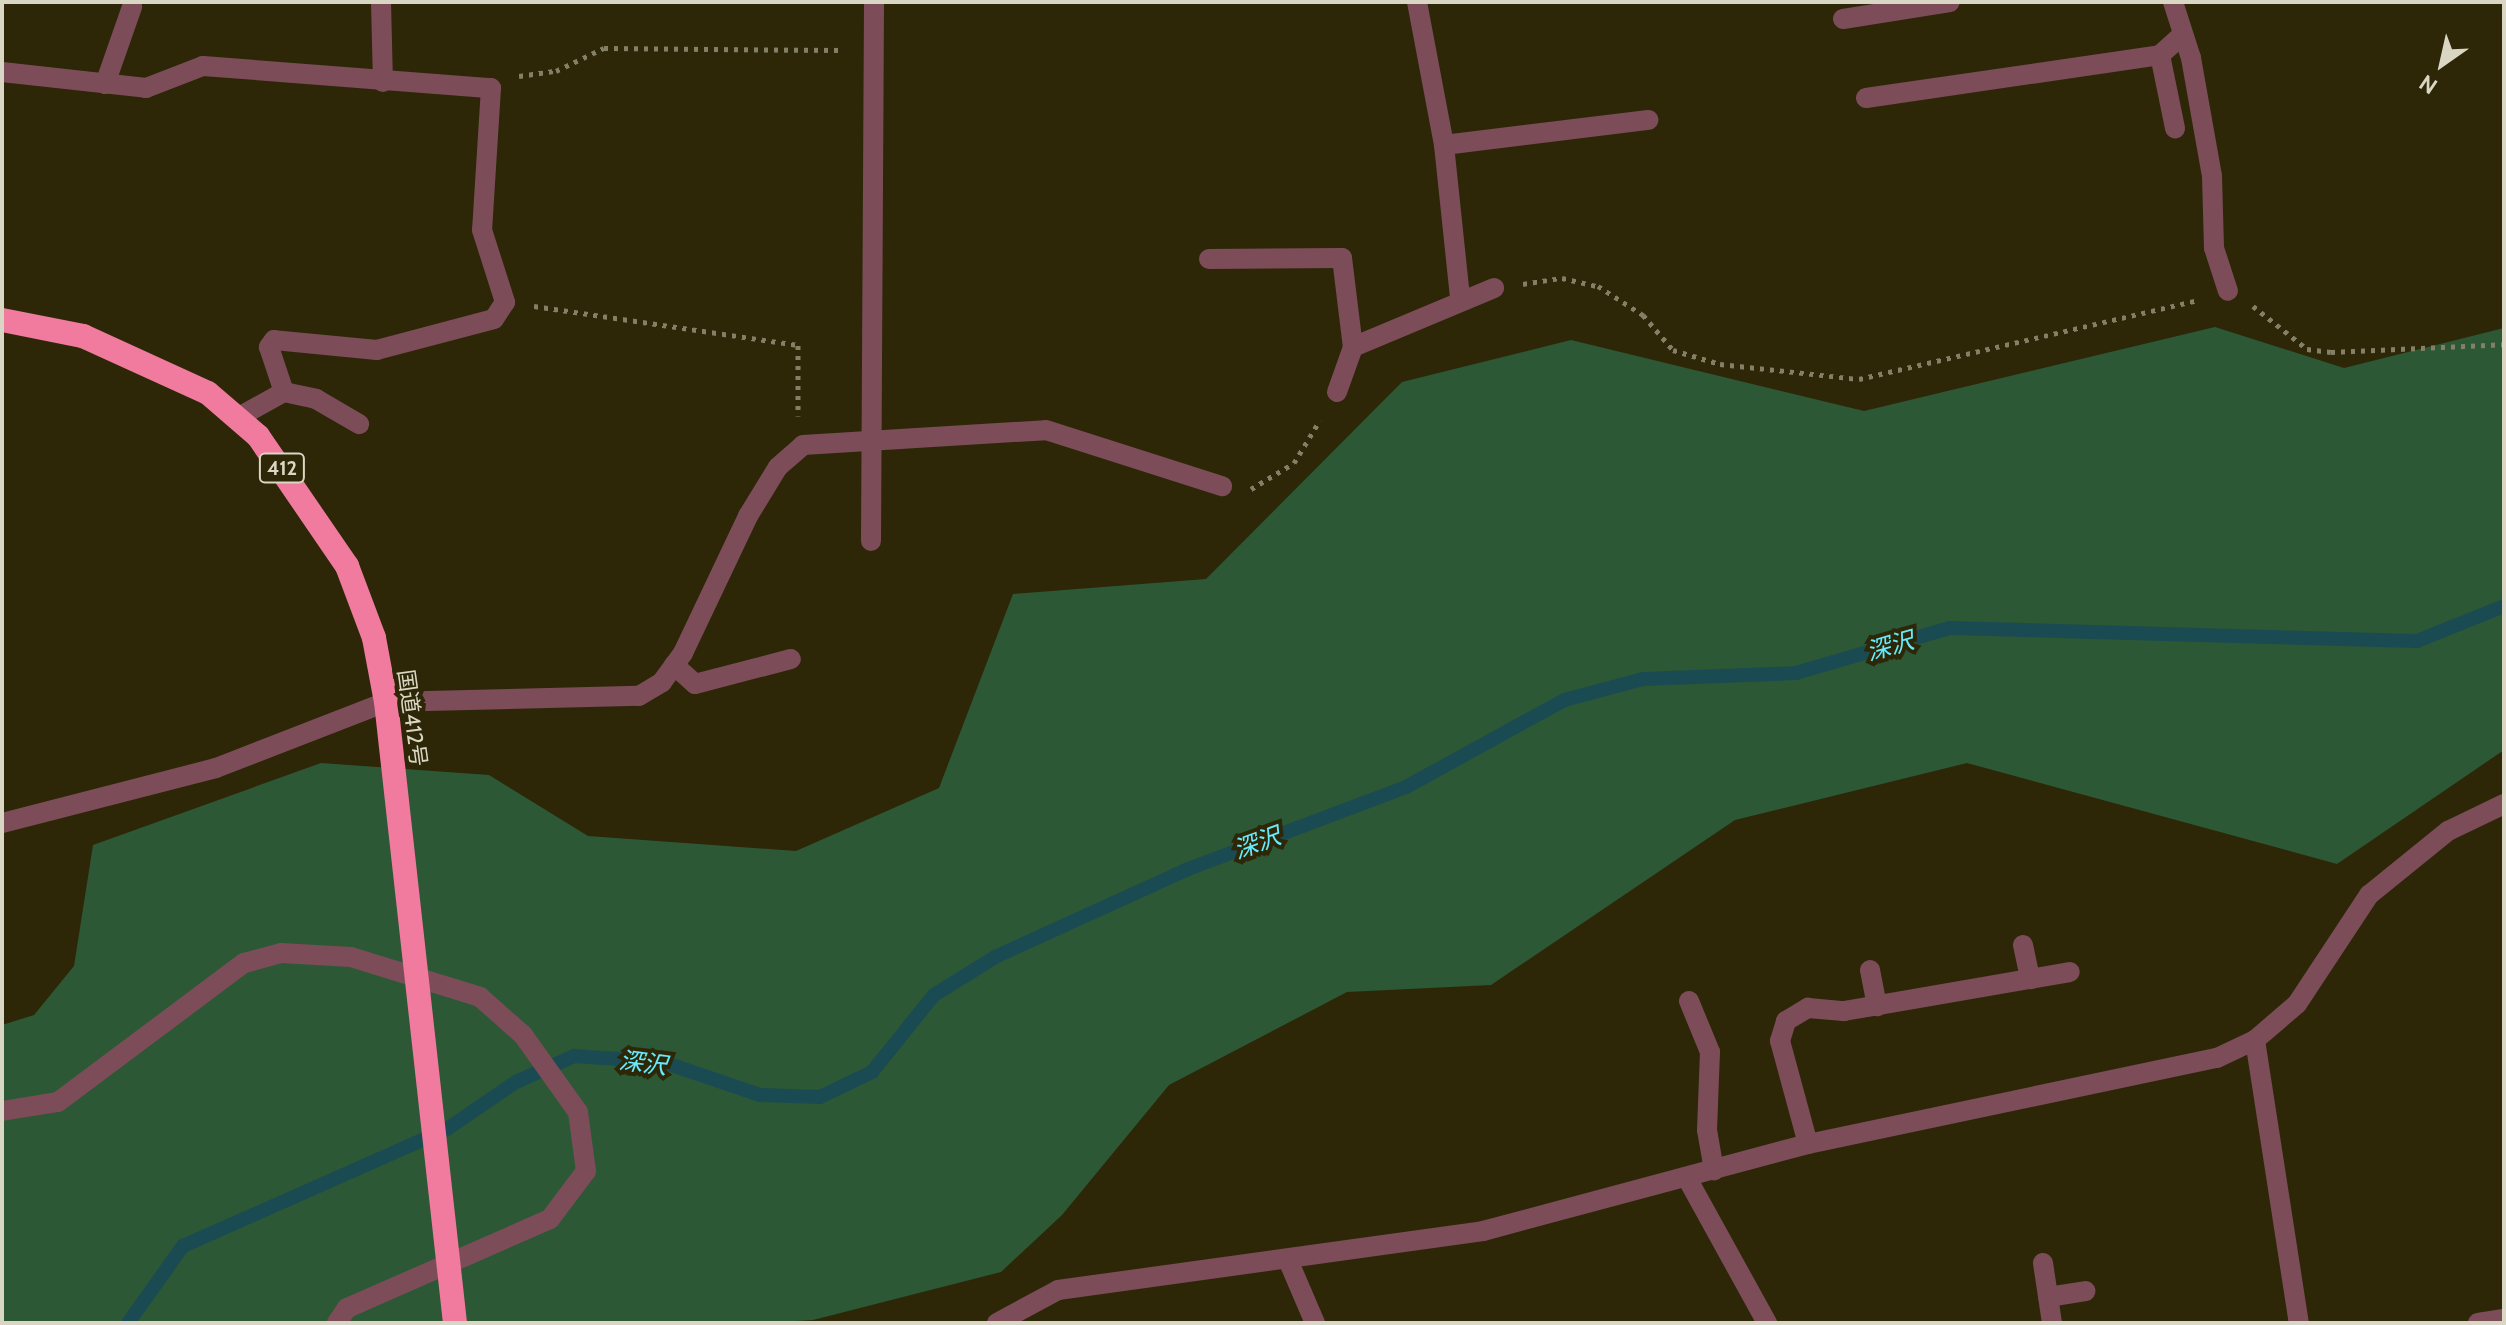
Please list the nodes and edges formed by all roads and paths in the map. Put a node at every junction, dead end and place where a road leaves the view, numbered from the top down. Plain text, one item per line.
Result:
1 (381, 2) edge
2 (874, 2) edge
3 (1417, 2) edge
4 (1950, 2) edge
5 (2173, 2) edge
6 (132, 7) dead end
7 (1843, 19) dead end
8 (2179, 38) junction
9 (876, 50) junction
10 (2160, 55) junction
11 (2, 72) edge
12 (383, 82) junction
13 (105, 84) junction
14 (491, 88) junction
15 (1866, 98) dead end
16 (1648, 120) dead end
17 (2175, 128) dead end
18 (1444, 145) junction
19 (1209, 259) dead end
20 (1494, 288) joint
21 (2228, 291) junction
22 (1460, 297) junction
23 (526, 305) dead end
24 (2, 320) edge
25 (2504, 344) edge
26 (1353, 347) junction
27 (284, 392) junction
28 (1337, 392) joint
29 (237, 418) junction
30 (359, 424) dead end
31 (874, 443) junction
32 (803, 445) junction
33 (1222, 486) joint
34 (871, 541) dead end
35 (791, 659) dead end
36 (674, 665) junction
37 (386, 702) junction
38 (2504, 804) edge
39 (2, 823) edge
40 (2023, 945) dead end
41 (1870, 970) dead end
42 (2070, 972) dead end
43 (2030, 979) junction
44 (1689, 1001) dead end
45 (1877, 1006) junction
46 (2255, 1040) junction
47 (2, 1111) edge
48 (1808, 1144) junction
49 (1714, 1170) junction
50 (1687, 1178) junction
51 (1288, 1260) junction
52 (2043, 1263) dead end
53 (2086, 1291) dead end
54 (2048, 1297) junction
55 (2504, 1319) edge
56 (337, 1323) edge
57 (455, 1323) edge
58 (997, 1323) edge
59 (1315, 1323) edge
60 (1767, 1323) edge
61 (2052, 1323) edge
62 (2299, 1323) edge
63 (2478, 1323) edge

1 - 12 street
2 - 9 street
3 - 18 street
4 - 7 street
5 - 8 street
6 - 13 street
8 - 10 street
8 - 21 street
9 - 14 path
9 - 31 street
10 - 15 street
10 - 17 street
11 - 13 street
12 - 13 street
12 - 14 street
14 - 27 street
16 - 18 street
18 - 22 street
19 - 26 street
20 - 21 path
20 - 22 street
21 - 25 path
22 - 26 street
23 - 32 path
24 - 29 highway, 国道412号 / 412
26 - 28 street
27 - 29 street
27 - 30 street
28 - 33 path
29 - 37 highway, 国道412号 / 412
31 - 32 street
31 - 33 street
31 - 34 street
32 - 36 street
35 - 36 street
36 - 37 street
37 - 39 street
37 - 57 highway, 国道412号 / 412
38 - 46 street
40 - 43 street
41 - 45 street
42 - 43 street
43 - 45 street
44 - 49 street
45 - 48 street
46 - 48 street
46 - 62 street
47 - 56 street
48 - 49 street
49 - 50 street
50 - 51 street
50 - 60 street
51 - 58 street
51 - 59 street
52 - 54 street
53 - 54 street
54 - 61 street
55 - 63 street

